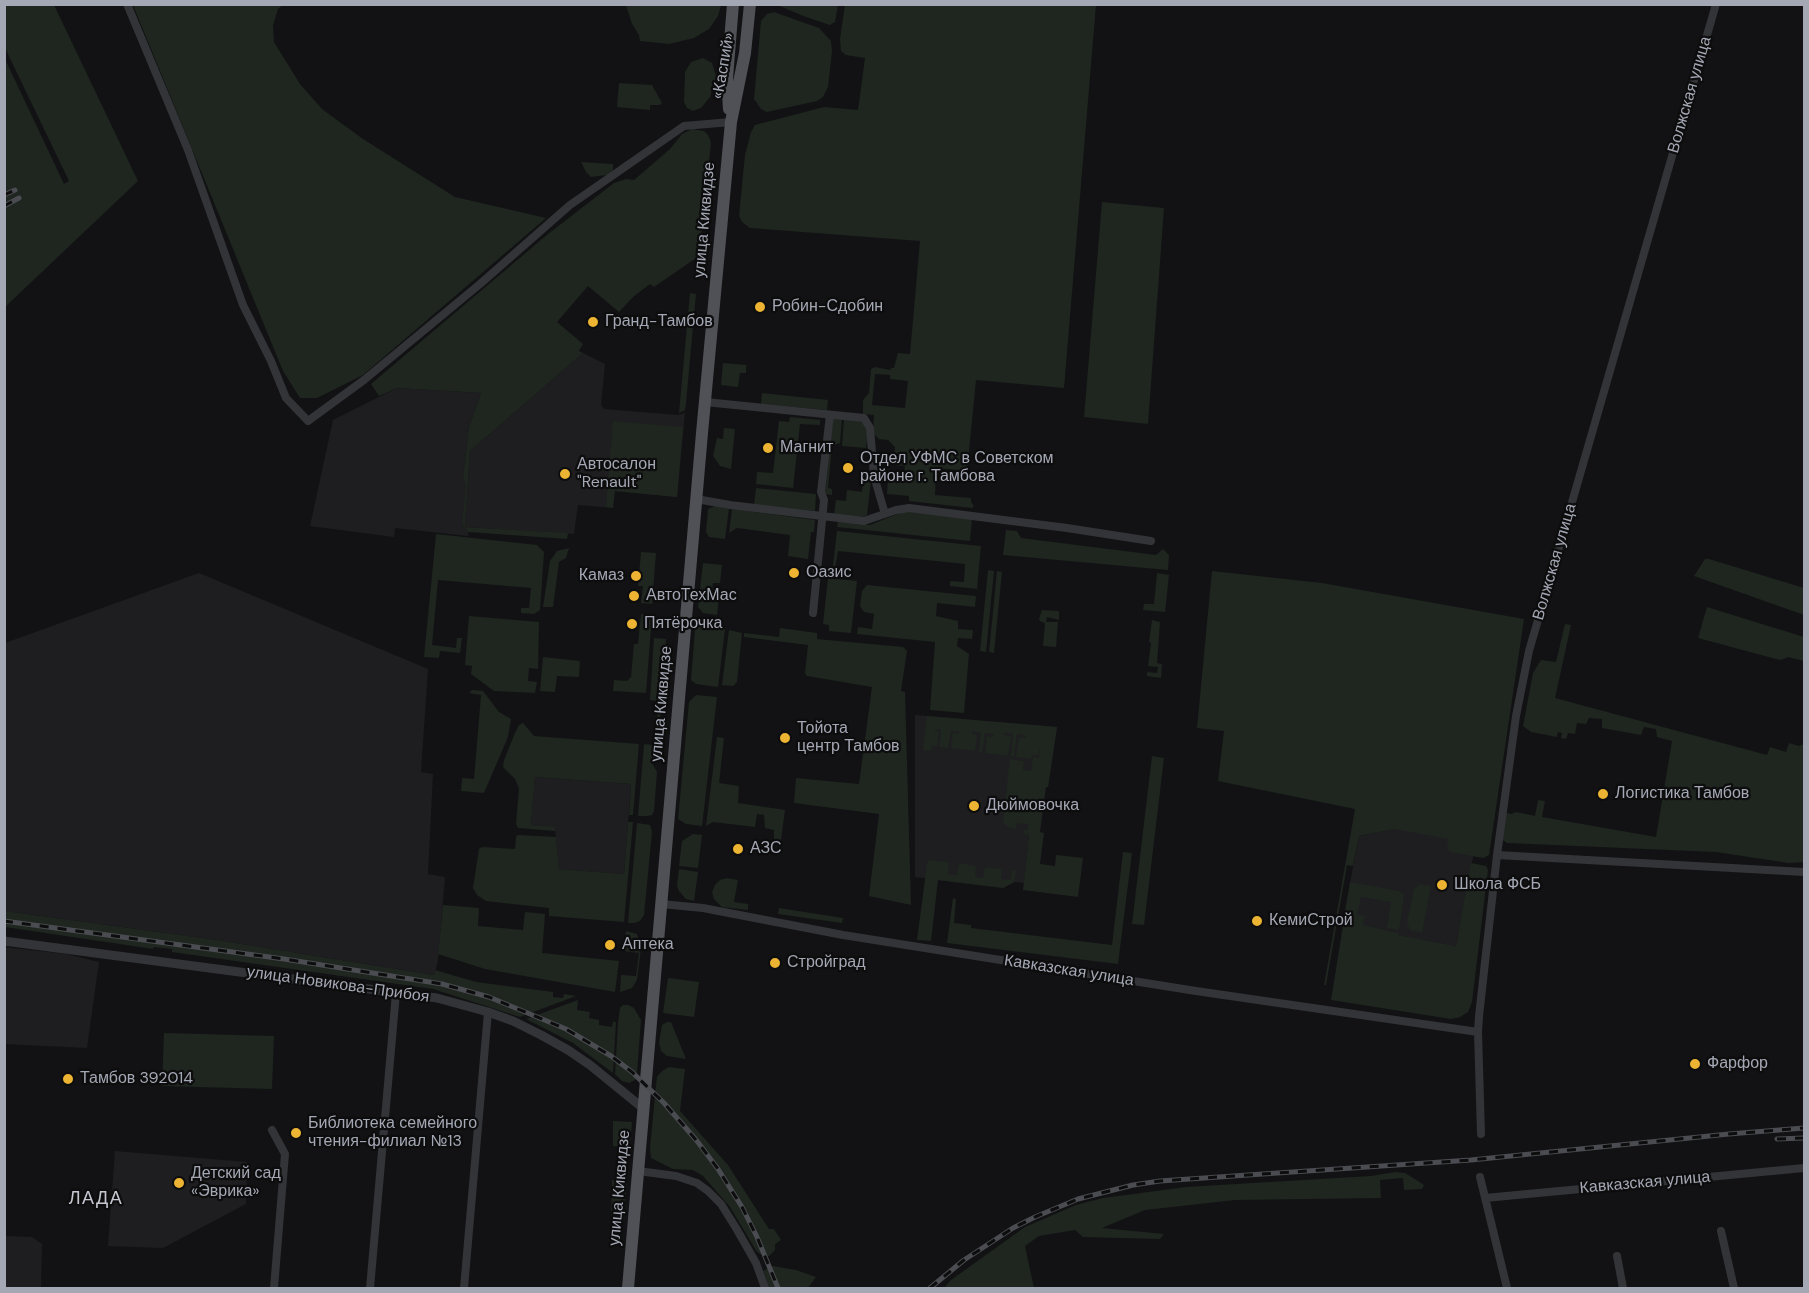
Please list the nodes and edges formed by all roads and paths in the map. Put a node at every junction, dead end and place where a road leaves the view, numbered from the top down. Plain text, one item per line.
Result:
1 (127, 4) edge
2 (733, 4) edge
3 (750, 4) edge
4 (1716, 4) edge
5 (731, 122) junction
6 (705, 402) junction
7 (830, 415) junction
8 (696, 499) junction
9 (885, 514) junction
10 (823, 516) junction
11 (1151, 541) dead end
12 (813, 613) dead end
13 (1497, 855) junction
14 (1804, 872) edge
15 (661, 904) junction
16 (4, 941) edge
17 (396, 993) junction
18 (488, 1012) junction
19 (1478, 1032) junction
20 (644, 1109) junction
21 (272, 1130) dead end
22 (1481, 1134) dead end
23 (1804, 1168) edge
24 (638, 1171) junction
25 (1480, 1177) dead end
26 (1485, 1198) junction
27 (1721, 1231) dead end
28 (1617, 1256) dead end
29 (274, 1288) edge
30 (370, 1288) edge
31 (464, 1288) edge
32 (628, 1288) edge
33 (765, 1288) edge
34 (1507, 1288) edge
35 (1623, 1288) edge
36 (1734, 1288) edge

1 - 5 street
2 - 5 main road, «Каспий»
3 - 5 main road, «Каспий»
4 - 13 street, Волжская улица
5 - 6 main road, улица Киквидзе
6 - 7 street
6 - 8 main road, улица Киквидзе
7 - 9 street
7 - 10 street
8 - 10 street
8 - 15 main road, улица Киквидзе
9 - 10 street
9 - 11 street
10 - 12 street
13 - 14 street
13 - 19 street, Волжская улица
15 - 19 street, Кавказская улица
15 - 20 main road, улица Киквидзе
16 - 17 street, улица Новикова-Прибоя
17 - 18 street, улица Новикова-Прибоя
17 - 30 street
18 - 20 street, улица Новикова-Прибоя
18 - 31 street
19 - 22 street, Волжская улица
20 - 24 main road, улица Киквидзе
21 - 29 street
23 - 26 street, Кавказская улица
24 - 32 main road, улица Киквидзе
24 - 33 street
25 - 26 street
26 - 34 street
27 - 36 street
28 - 35 street

